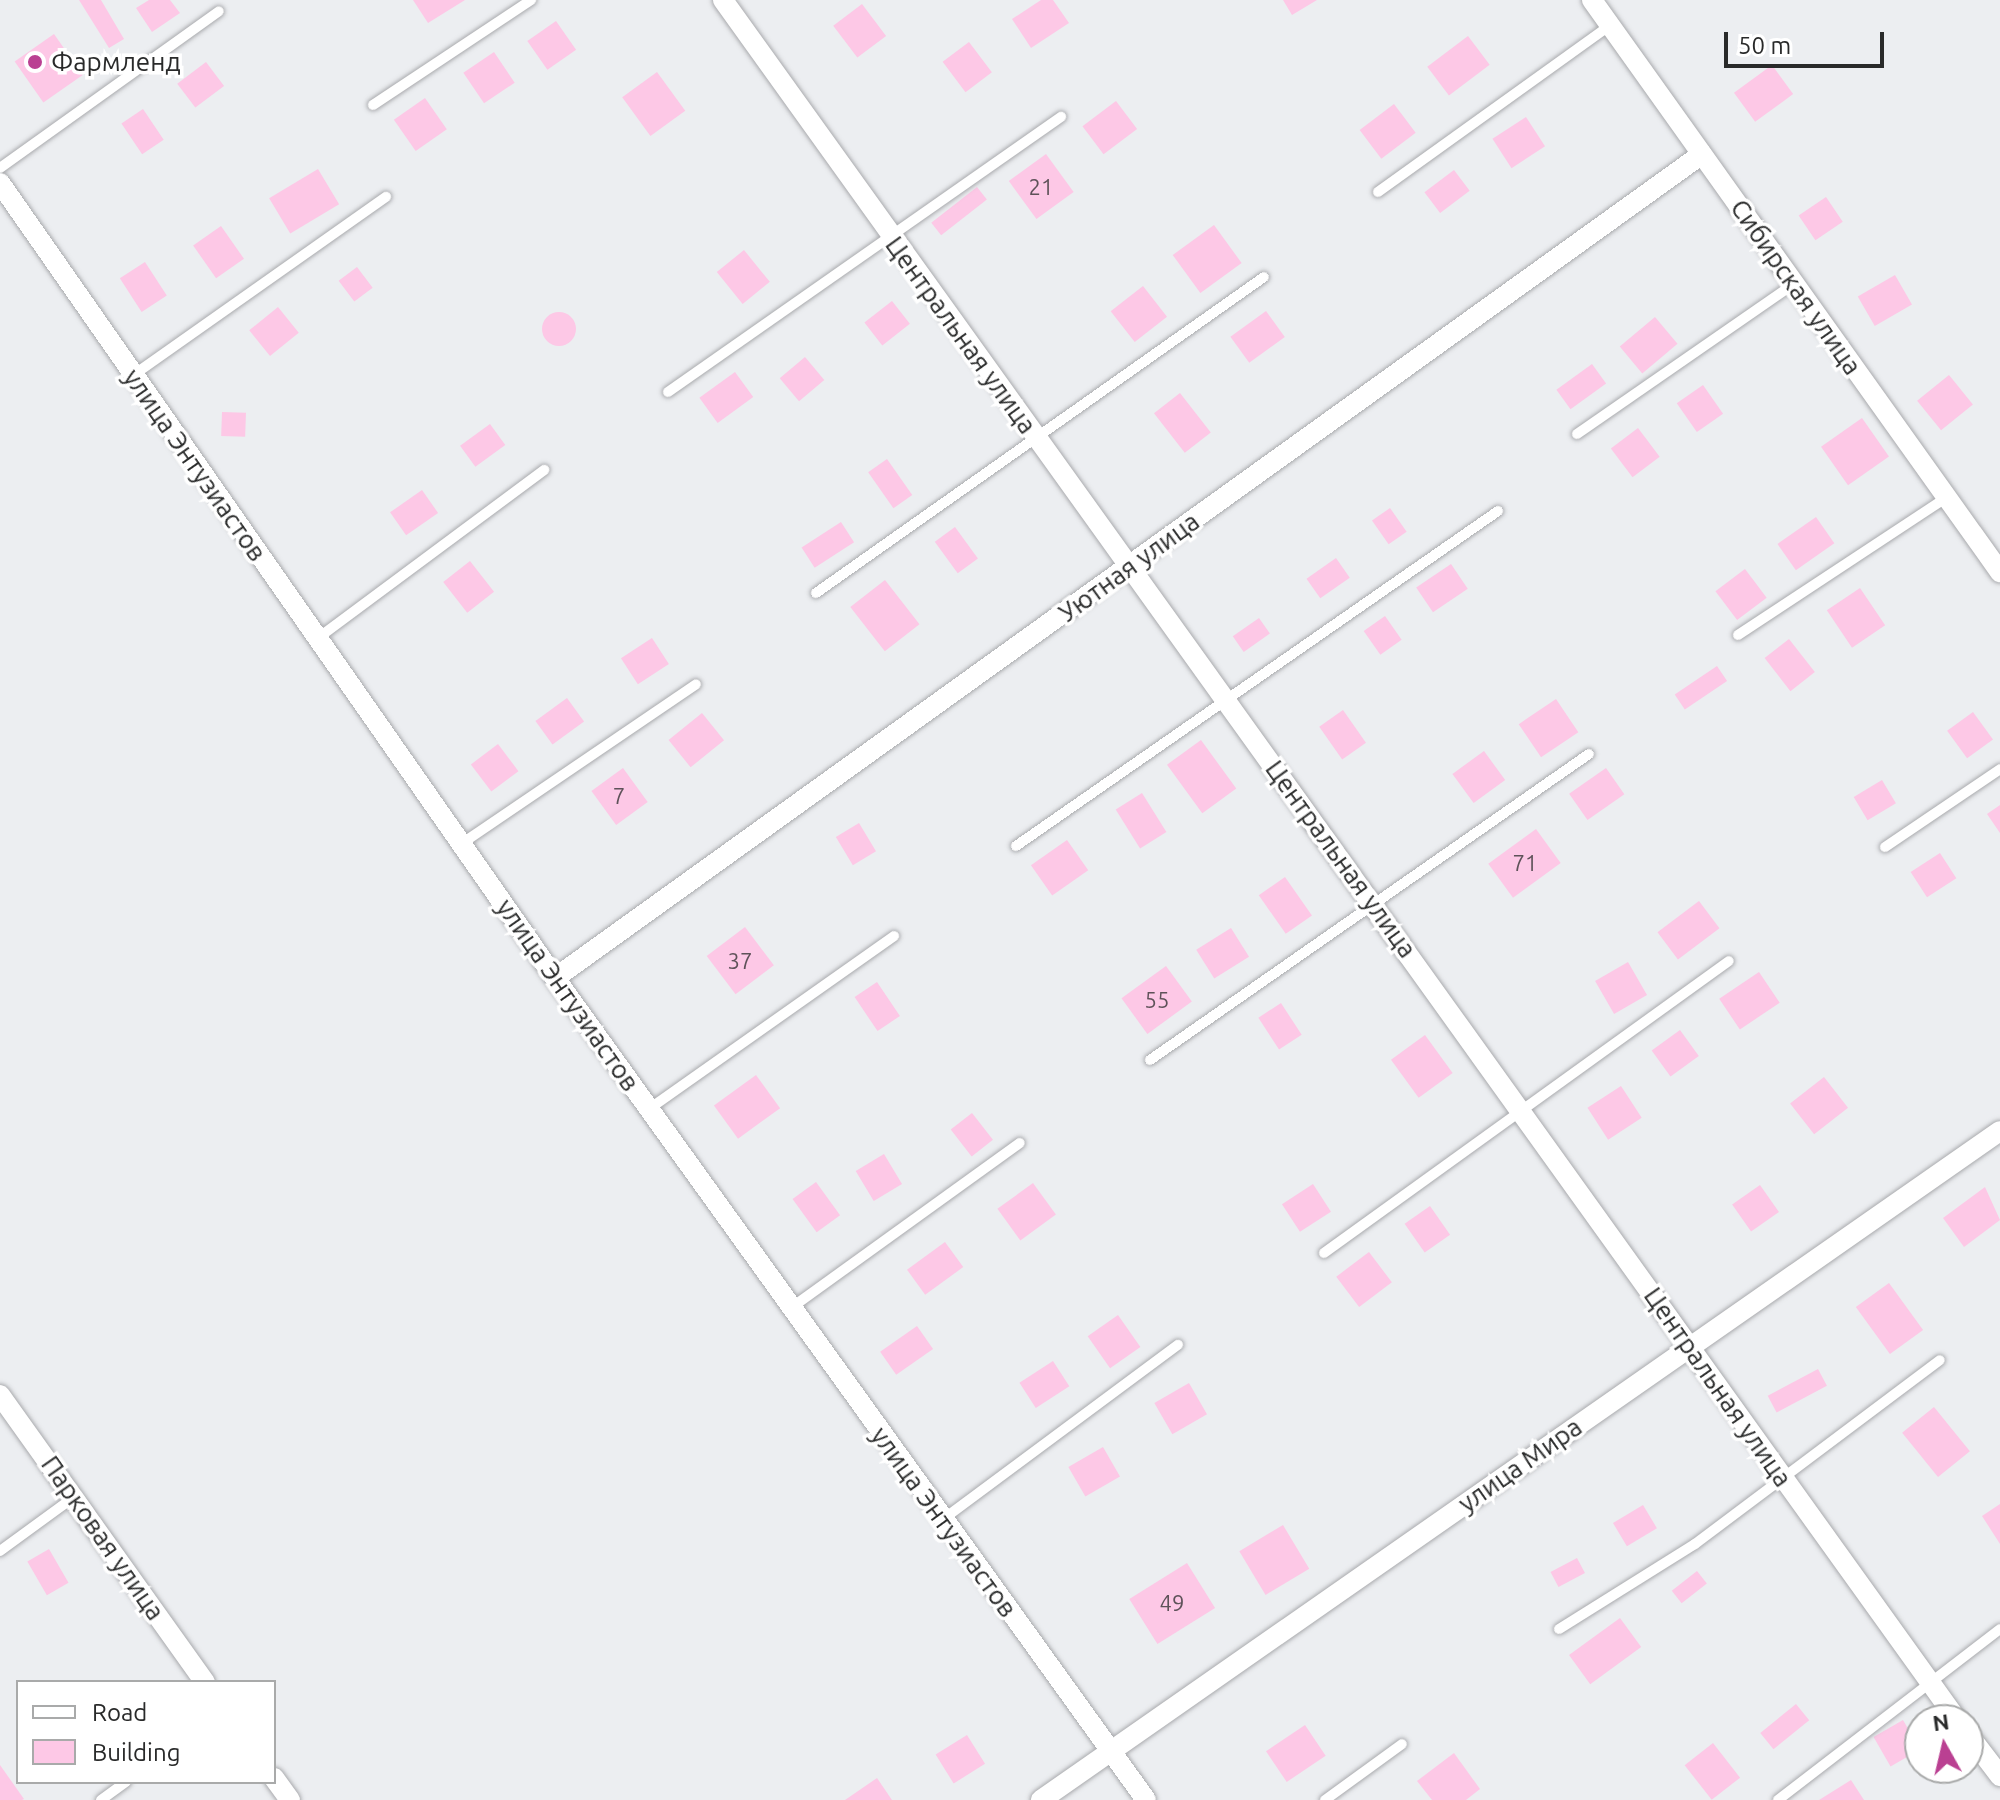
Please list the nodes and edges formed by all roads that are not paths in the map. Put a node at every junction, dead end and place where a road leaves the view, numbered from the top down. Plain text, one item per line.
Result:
1 (531, 0) edge
2 (723, 0) edge
3 (1592, 0) edge
4 (219, 11) dead end
5 (1610, 25) junction
6 (373, 105) dead end
7 (1061, 117) dead end
8 (1702, 154) junction
9 (0, 168) edge
10 (0, 183) edge
11 (1378, 192) dead end
12 (386, 197) dead end
13 (890, 237) junction
14 (1264, 277) dead end
15 (1794, 284) junction
16 (132, 376) junction
17 (668, 392) dead end
18 (1577, 434) dead end
19 (1037, 439) junction
20 (544, 470) dead end
21 (1946, 498) junction
22 (1498, 511) dead end
23 (1133, 565) junction
24 (2000, 572) edge
25 (816, 593) dead end
26 (1738, 635) dead end
27 (318, 638) junction
28 (696, 684) dead end
29 (1223, 698) junction
30 (1589, 754) dead end
31 (2000, 769) edge
32 (461, 844) junction
33 (1016, 846) dead end
34 (1885, 847) dead end
35 (1373, 902) junction
36 (894, 936) dead end
37 (1729, 961) dead end
38 (555, 978) junction
39 (1150, 1060) dead end
40 (649, 1109) junction
41 (1524, 1110) junction
42 (2000, 1131) edge
43 (1020, 1143) dead end
44 (1324, 1253) dead end
45 (791, 1308) junction
46 (1178, 1345) dead end
47 (1689, 1348) junction
48 (1940, 1360) dead end
49 (0, 1395) edge
50 (1782, 1477) junction
51 (74, 1497) junction
52 (942, 1520) junction
53 (0, 1551) edge
54 (1559, 1629) dead end
55 (2000, 1629) edge
56 (204, 1680) edge
57 (1927, 1680) junction
58 (1945, 1704) edge
59 (1402, 1744) dead end
60 (1110, 1750) junction
61 (1984, 1755) edge
62 (2000, 1776) edge
63 (276, 1781) edge
64 (123, 1784) edge
65 (101, 1800) edge
66 (290, 1800) edge
67 (1041, 1800) edge
68 (1146, 1800) edge
69 (1325, 1800) edge
70 (1778, 1800) edge

1 - 6 lane
2 - 13 street, Центральная улица
3 - 5 street, Сибирская улица
4 - 9 lane
5 - 8 street, Сибирская улица
5 - 11 lane
7 - 13 lane
8 - 15 street, Сибирская улица
8 - 23 street, Уютная улица
10 - 16 street, улица Энтузиастов
12 - 16 lane
13 - 17 lane
13 - 19 street, Центральная улица
14 - 19 lane
15 - 18 lane
15 - 21 street, Сибирская улица
16 - 27 street, улица Энтузиастов
19 - 23 street, Центральная улица
19 - 25 lane
20 - 27 lane
21 - 24 street, Сибирская улица
21 - 26 lane
22 - 29 lane
23 - 29 street, Центральная улица
23 - 38 street, Уютная улица
27 - 32 street, улица Энтузиастов
28 - 32 lane
29 - 33 lane
29 - 35 street, Центральная улица
30 - 35 lane
31 - 34 lane
32 - 38 street, улица Энтузиастов
35 - 39 lane
35 - 41 street, Центральная улица
36 - 40 lane
37 - 41 lane
38 - 40 street, улица Энтузиастов
40 - 45 street, улица Энтузиастов
41 - 44 lane
41 - 47 street, Центральная улица
42 - 47 street, улица Мира
43 - 45 lane
45 - 52 street, улица Энтузиастов
46 - 52 lane
47 - 50 street, Центральная улица
47 - 60 street, улица Мира
48 - 50 lane
49 - 51 street, Парковая улица
50 - 54 lane
50 - 57 street, Центральная улица
51 - 53 lane
51 - 56 street, Парковая улица
52 - 60 street, улица Энтузиастов
55 - 57 lane
57 - 58 street, Центральная улица
57 - 70 lane
59 - 69 lane
60 - 67 street, улица Мира
60 - 68 street, улица Энтузиастов
61 - 62 street
63 - 66 street
64 - 65 lane

